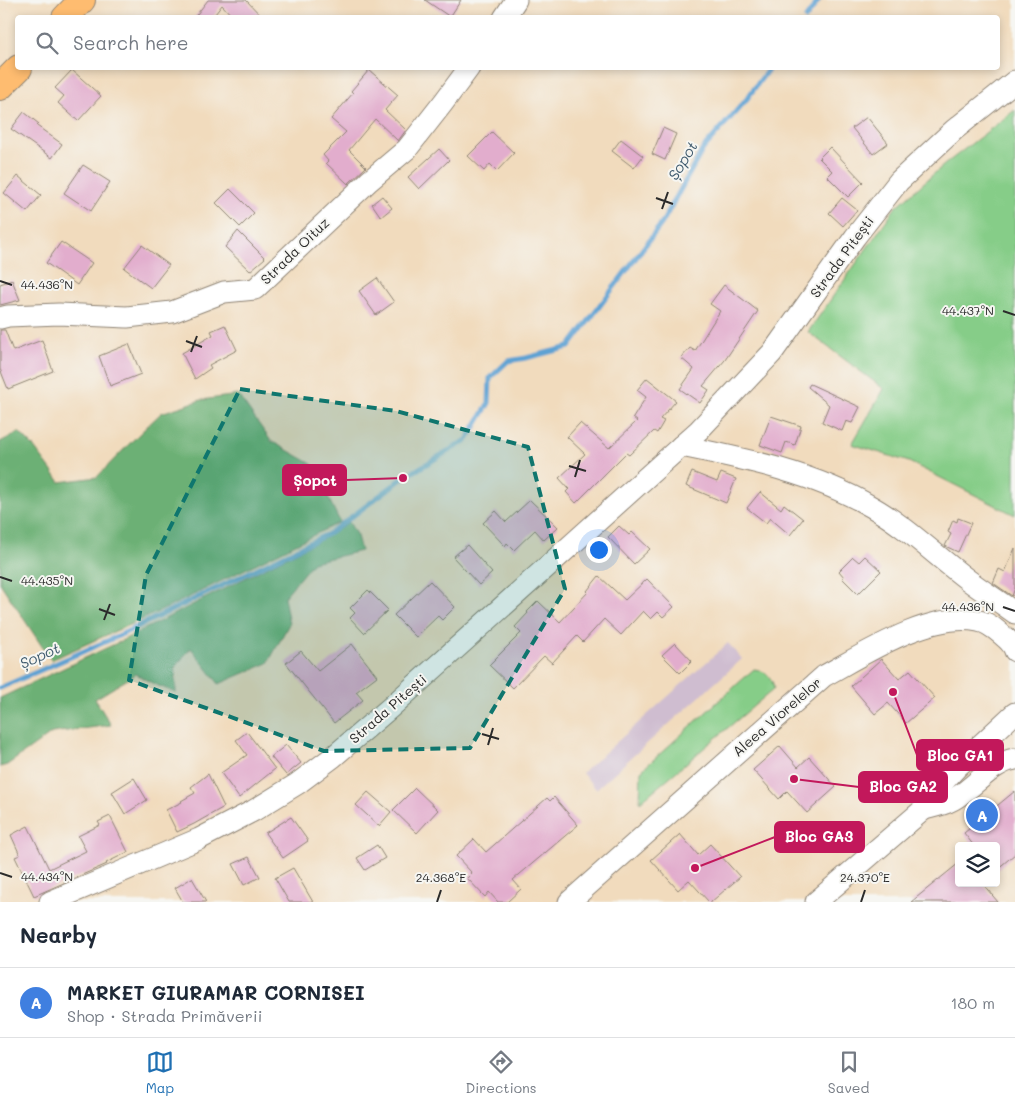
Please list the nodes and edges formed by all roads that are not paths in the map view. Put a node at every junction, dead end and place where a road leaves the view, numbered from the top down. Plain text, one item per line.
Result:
1 (82, 0) edge
2 (516, 0) edge
3 (68, 15) edge
4 (506, 15) edge
5 (17, 70) edge
6 (468, 70) edge
7 (1015, 81) edge
8 (0, 86) edge
9 (0, 318) edge
10 (681, 446) junction
11 (1015, 613) edge
12 (1015, 651) edge
13 (1015, 713) edge
14 (1015, 759) edge
15 (924, 809) junction
16 (50, 902) edge
17 (569, 902) edge
18 (816, 902) edge

1 - 3 main road
2 - 4 street
5 - 8 main road
6 - 9 street, Strada Oituz
7 - 10 street, Strada Pitești
10 - 11 street
10 - 16 street, Strada Pitești
12 - 17 street, Aleea Viorelelor
13 - 15 street
14 - 15 street
15 - 18 street

